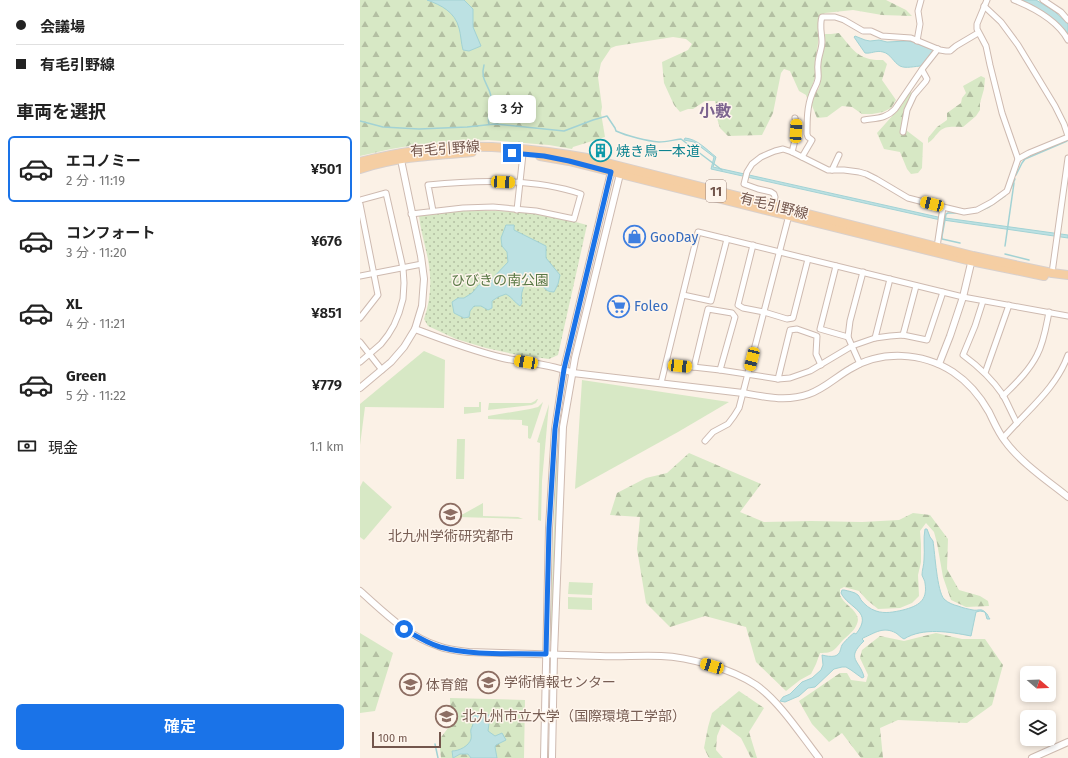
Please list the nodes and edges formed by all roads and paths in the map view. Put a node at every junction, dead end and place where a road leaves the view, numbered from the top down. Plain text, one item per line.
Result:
1 (921, 0) edge
2 (987, 0) edge
3 (1014, 0) edge
4 (1043, 0) edge
5 (984, 6) junction
6 (1068, 20) edge
7 (978, 34) junction
8 (1068, 40) edge
9 (917, 41) junction
10 (938, 49) junction
11 (922, 69) junction
12 (931, 82) dead end
13 (795, 118) dead end
14 (864, 120) dead end
15 (903, 132) dead end
16 (1068, 137) edge
17 (792, 152) junction
18 (523, 154) junction
19 (838, 154) dead end
20 (400, 156) junction
21 (802, 157) junction
22 (1068, 158) edge
23 (1018, 159) junction
24 (360, 162) edge
25 (360, 169) edge
26 (620, 170) junction
27 (832, 170) junction
28 (611, 172) junction
29 (520, 183) junction
30 (360, 200) edge
31 (360, 204) edge
32 (943, 207) junction
33 (773, 208) junction
34 (517, 210) junction
35 (433, 211) junction
36 (411, 214) junction
37 (789, 215) junction
38 (727, 239) junction
39 (753, 245) junction
40 (937, 247) junction
41 (779, 252) junction
42 (808, 259) junction
43 (972, 259) junction
44 (422, 264) junction
45 (836, 266) junction
46 (403, 268) junction
47 (863, 272) junction
48 (1052, 273) junction
49 (374, 274) junction
50 (1068, 275) edge
51 (360, 276) edge
52 (890, 279) junction
53 (1068, 281) edge
54 (916, 286) junction
55 (943, 292) junction
56 (683, 295) junction
57 (963, 297) junction
58 (983, 300) junction
59 (1009, 305) junction
60 (764, 312) junction
61 (1049, 312) junction
62 (1068, 316) edge
63 (360, 318) edge
64 (415, 329) junction
65 (904, 335) junction
66 (848, 337) junction
67 (875, 338) junction
68 (360, 342) edge
69 (852, 346) junction
70 (370, 354) junction
71 (1068, 356) edge
72 (360, 362) edge
73 (666, 364) junction
74 (860, 364) junction
75 (939, 364) junction
76 (821, 365) junction
77 (694, 367) junction
78 (564, 369) junction
79 (382, 370) junction
80 (720, 370) junction
81 (573, 372) junction
82 (985, 373) junction
83 (748, 374) junction
84 (778, 379) junction
85 (661, 383) junction
86 (360, 388) edge
87 (743, 393) junction
88 (1003, 396) junction
89 (1017, 423) junction
90 (1003, 438) junction
91 (705, 441) dead end
92 (1068, 497) edge
93 (360, 591) edge
94 (546, 654) junction
95 (554, 654) junction
96 (1068, 742) edge
97 (544, 758) edge
98 (552, 758) edge
99 (819, 758) edge
100 (1032, 758) edge

1 - 9 street
2 - 5 street
3 - 8 street
4 - 6 street
5 - 7 street
5 - 16 street
7 - 10 street
7 - 23 street
9 - 10 street
9 - 21 street
10 - 11 street
11 - 12 street
11 - 14 street
11 - 15 street
13 - 17 street
16 - 23 street
17 - 21 street
17 - 33 street
18 - 20 main road, 有毛引野線 / 11
18 - 28 main road, 有毛引野線 / 11
18 - 29 street
19 - 27 street
20 - 24 main road, 有毛引野線 / 11
20 - 25 main road, 有毛引野線 / 11
20 - 26 main road, 有毛引野線 / 11
20 - 36 street
21 - 27 street
22 - 48 street
23 - 32 street
26 - 28 main road, 有毛引野線 / 11
26 - 33 main road, 有毛引野線 / 11
26 - 81 street
27 - 32 street
28 - 78 street
29 - 34 street
29 - 34 street
29 - 35 street
30 - 46 street
31 - 49 street
32 - 40 street
33 - 37 main road, 有毛引野線 / 11
33 - 40 main road, 有毛引野線 / 11
34 - 35 street
35 - 36 street
36 - 44 street
37 - 41 street
37 - 43 main road, 有毛引野線 / 11
38 - 39 street
38 - 56 street
38 - 56 street
39 - 41 street
39 - 60 street
40 - 43 main road, 有毛引野線 / 11
41 - 42 street
41 - 60 street
42 - 45 street
42 - 60 street
43 - 48 main road, 有毛引野線 / 11
43 - 53 main road, 有毛引野線 / 11
43 - 57 street
44 - 46 street
44 - 64 street
45 - 47 street
45 - 66 street
46 - 49 street
46 - 70 street
47 - 52 street
47 - 66 street
48 - 50 main road, 有毛引野線 / 11
49 - 51 street
49 - 63 street
52 - 54 street
52 - 67 street
54 - 55 street
54 - 65 street
55 - 57 street
55 - 65 street
56 - 73 street
57 - 58 street
57 - 75 street
58 - 59 street
58 - 82 street
59 - 61 street
59 - 82 street
60 - 83 street
61 - 62 street
61 - 88 street
64 - 78 street
64 - 79 street
65 - 67 street
66 - 69 street
67 - 69 street
68 - 70 street
69 - 74 street
69 - 76 street
70 - 72 street
70 - 79 street
71 - 89 street
73 - 77 street
73 - 85 street
74 - 75 street
74 - 87 street
75 - 90 street
76 - 84 street
76 - 84 street
77 - 80 street
77 - 80 street
78 - 81 street
78 - 94 street
79 - 86 street
80 - 83 street
81 - 85 street
81 - 95 street
82 - 88 street
83 - 84 street
83 - 87 street
85 - 87 street
87 - 91 street
88 - 89 street
89 - 90 street
90 - 92 street
93 - 94 street
94 - 95 street
94 - 97 street
95 - 98 street
95 - 99 street
96 - 100 street

